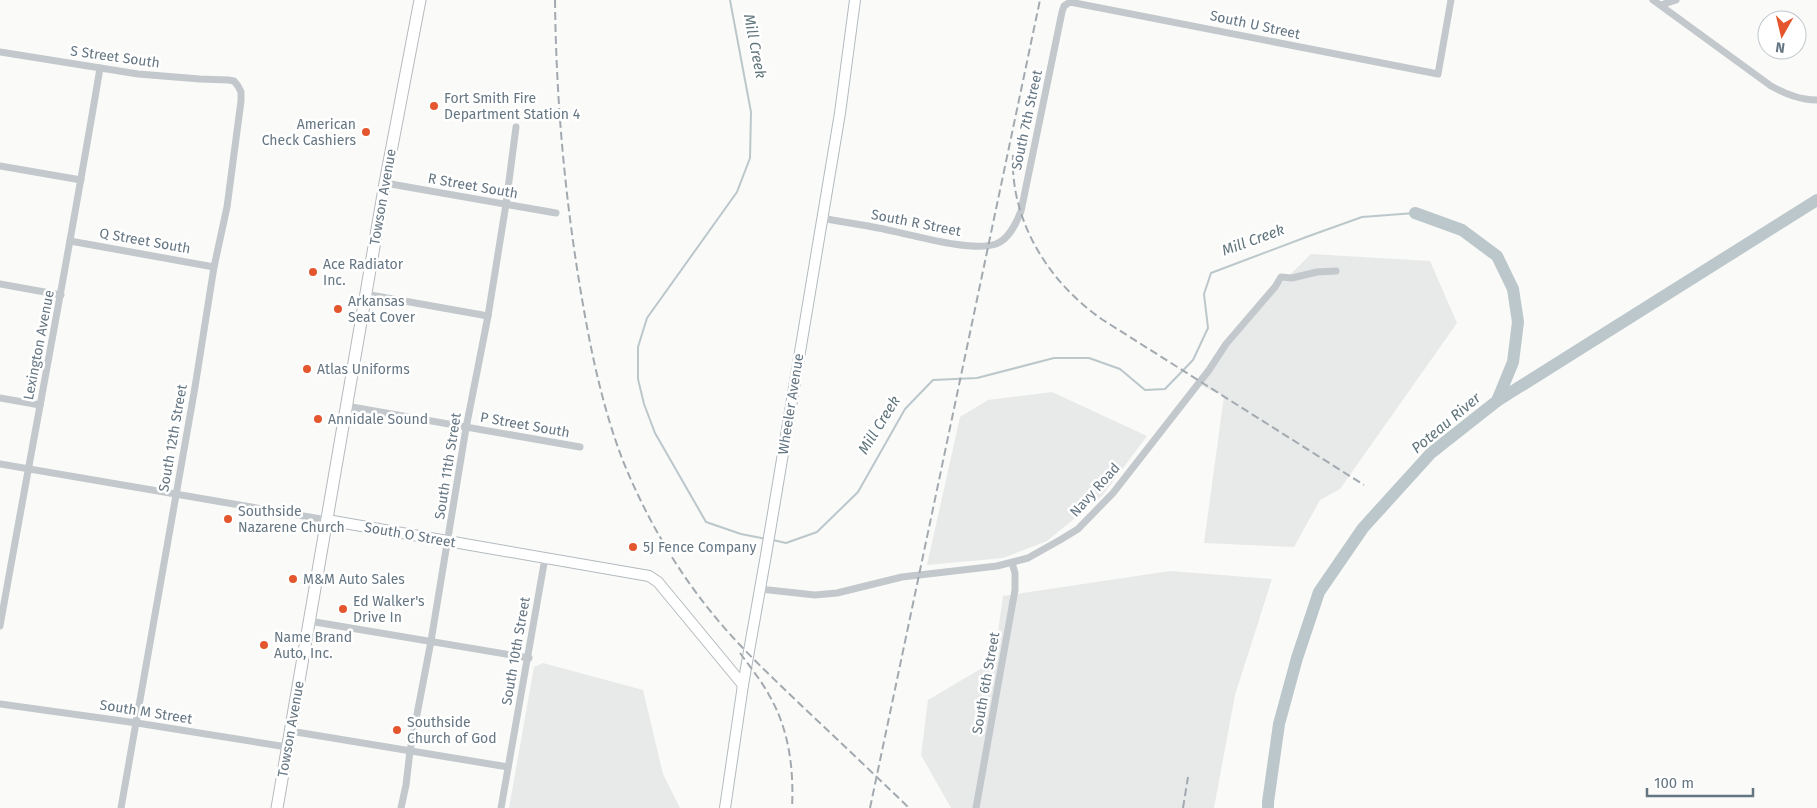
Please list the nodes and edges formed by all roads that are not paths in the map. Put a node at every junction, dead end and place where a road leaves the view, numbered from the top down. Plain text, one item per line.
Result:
1 (420, 0) edge
2 (855, 0) edge
3 (1451, 0) edge
4 (1653, 0) edge
5 (1676, 0) edge
6 (1066, 4) joint
7 (1661, 5) junction
8 (0, 52) edge
9 (100, 68) junction
10 (228, 80) joint
11 (1817, 100) edge
12 (516, 127) dead end
13 (0, 166) edge
14 (81, 180) junction
15 (385, 183) junction
16 (506, 204) junction
17 (556, 213) dead end
18 (822, 218) junction
19 (1005, 238) joint
20 (70, 241) junction
21 (214, 267) junction
22 (1336, 271) dead end
23 (0, 284) edge
24 (366, 294) junction
25 (61, 295) junction
26 (488, 316) junction
27 (0, 398) edge
28 (40, 405) junction
29 (346, 406) junction
30 (466, 428) junction
31 (580, 447) dead end
32 (0, 464) edge
33 (28, 469) junction
34 (176, 494) junction
35 (327, 520) junction
36 (448, 542) junction
37 (545, 558) junction
38 (1012, 563) junction
39 (760, 589) junction
40 (309, 621) junction
41 (0, 626) edge
42 (431, 641) junction
43 (528, 658) junction
44 (743, 684) junction
45 (0, 704) edge
46 (137, 723) junction
47 (290, 731) junction
48 (287, 748) junction
49 (410, 751) junction
50 (508, 767) junction
51 (121, 808) edge
52 (277, 808) edge
53 (401, 808) edge
54 (501, 808) edge
55 (725, 808) edge
56 (976, 808) edge

1 - 15 main road, Towson Avenue
2 - 18 main road, Wheeler Avenue
3 - 6 street, South U Street
4 - 7 street
5 - 7 street
6 - 19 street, South 7th Street
7 - 11 street
8 - 9 street, S Street South
9 - 10 street, S Street South
9 - 14 street, Lexington Avenue
10 - 21 street, South 12th Street
12 - 16 street, South 11th Street
13 - 14 street
14 - 20 street, Lexington Avenue
15 - 16 street, R Street South
15 - 24 main road, Towson Avenue
16 - 17 street, R Street South
16 - 26 street, South 11th Street
18 - 19 street, South R Street
18 - 39 main road, Wheeler Avenue
20 - 21 street, Q Street South
20 - 25 street, Lexington Avenue
21 - 34 street, South 12th Street
22 - 38 street, Navy Road
23 - 25 street
24 - 26 street
24 - 29 main road, Towson Avenue
25 - 28 street, Lexington Avenue
26 - 30 street, South 11th Street
27 - 28 street
28 - 33 street, Lexington Avenue
29 - 30 street, P Street South
29 - 35 main road, Towson Avenue
30 - 31 street, P Street South
30 - 36 street, South 11th Street
32 - 33 street, South O Street
33 - 34 street, South O Street
33 - 41 street, Lexington Avenue
34 - 35 street, South O Street
34 - 46 street, South 12th Street
35 - 36 main road, South O Street
35 - 40 main road, Towson Avenue
36 - 37 main road, South O Street
36 - 42 street, South 11th Street
37 - 43 street, South 10th Street
37 - 44 main road, South O Street
38 - 39 street, Navy Road
38 - 56 street, South 6th Street
39 - 44 main road, Wheeler Avenue
40 - 42 street
40 - 47 main road, Towson Avenue
42 - 43 street
42 - 49 street, South 11th Street
43 - 50 street, South 10th Street
44 - 55 main road, Wheeler Avenue
45 - 46 street, South M Street
46 - 48 street, South M Street
46 - 51 street, South 12th Street
47 - 48 main road, Towson Avenue
47 - 49 street
48 - 52 main road, Towson Avenue
49 - 50 street
49 - 53 street, South 11th Street
50 - 54 street, South 10th Street

